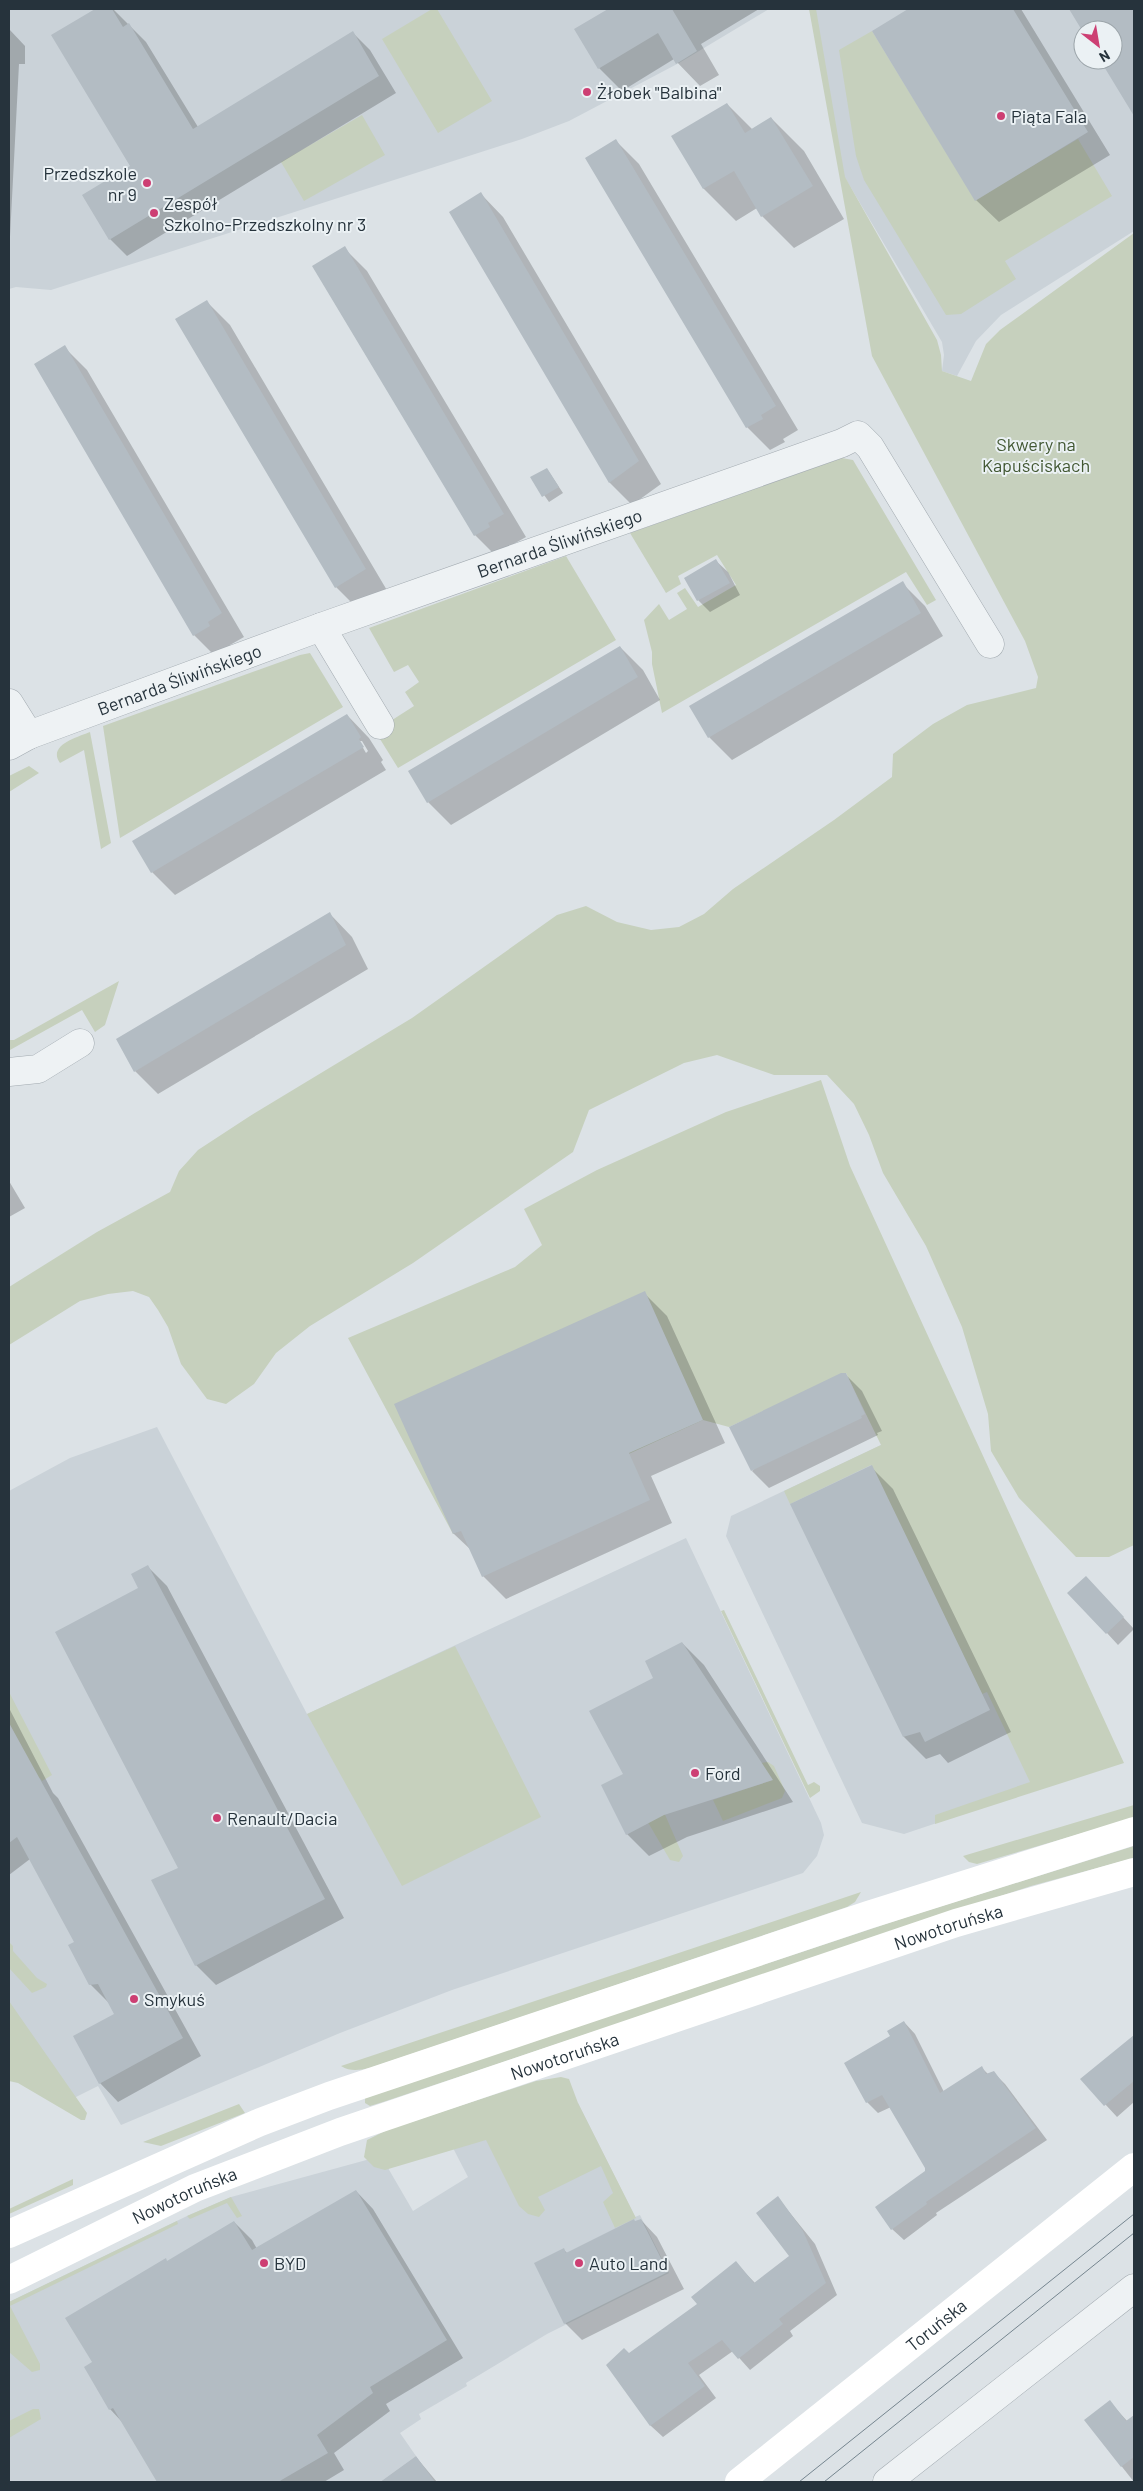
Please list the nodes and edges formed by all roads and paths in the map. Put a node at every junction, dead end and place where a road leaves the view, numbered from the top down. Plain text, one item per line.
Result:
1 (321, 627) junction
2 (990, 644) dead end
3 (9, 703) edge
4 (380, 725) dead end
5 (19, 741) edge
6 (80, 1043) dead end
7 (9, 1072) edge
8 (1134, 1831) edge
9 (1134, 1872) edge
10 (1134, 2167) edge
11 (9, 2234) edge
12 (9, 2280) edge
13 (1134, 2288) edge
14 (738, 2482) edge
15 (887, 2482) edge

1 - 2 street, Bernarda Śliwińskiego
1 - 4 street
1 - 5 street, Bernarda Śliwińskiego
3 - 5 street, Bernarda Śliwińskiego
6 - 7 street
8 - 11 main road, Nowotoruńska
9 - 12 main road, Nowotoruńska
10 - 14 main road, Toruńska
13 - 15 street

